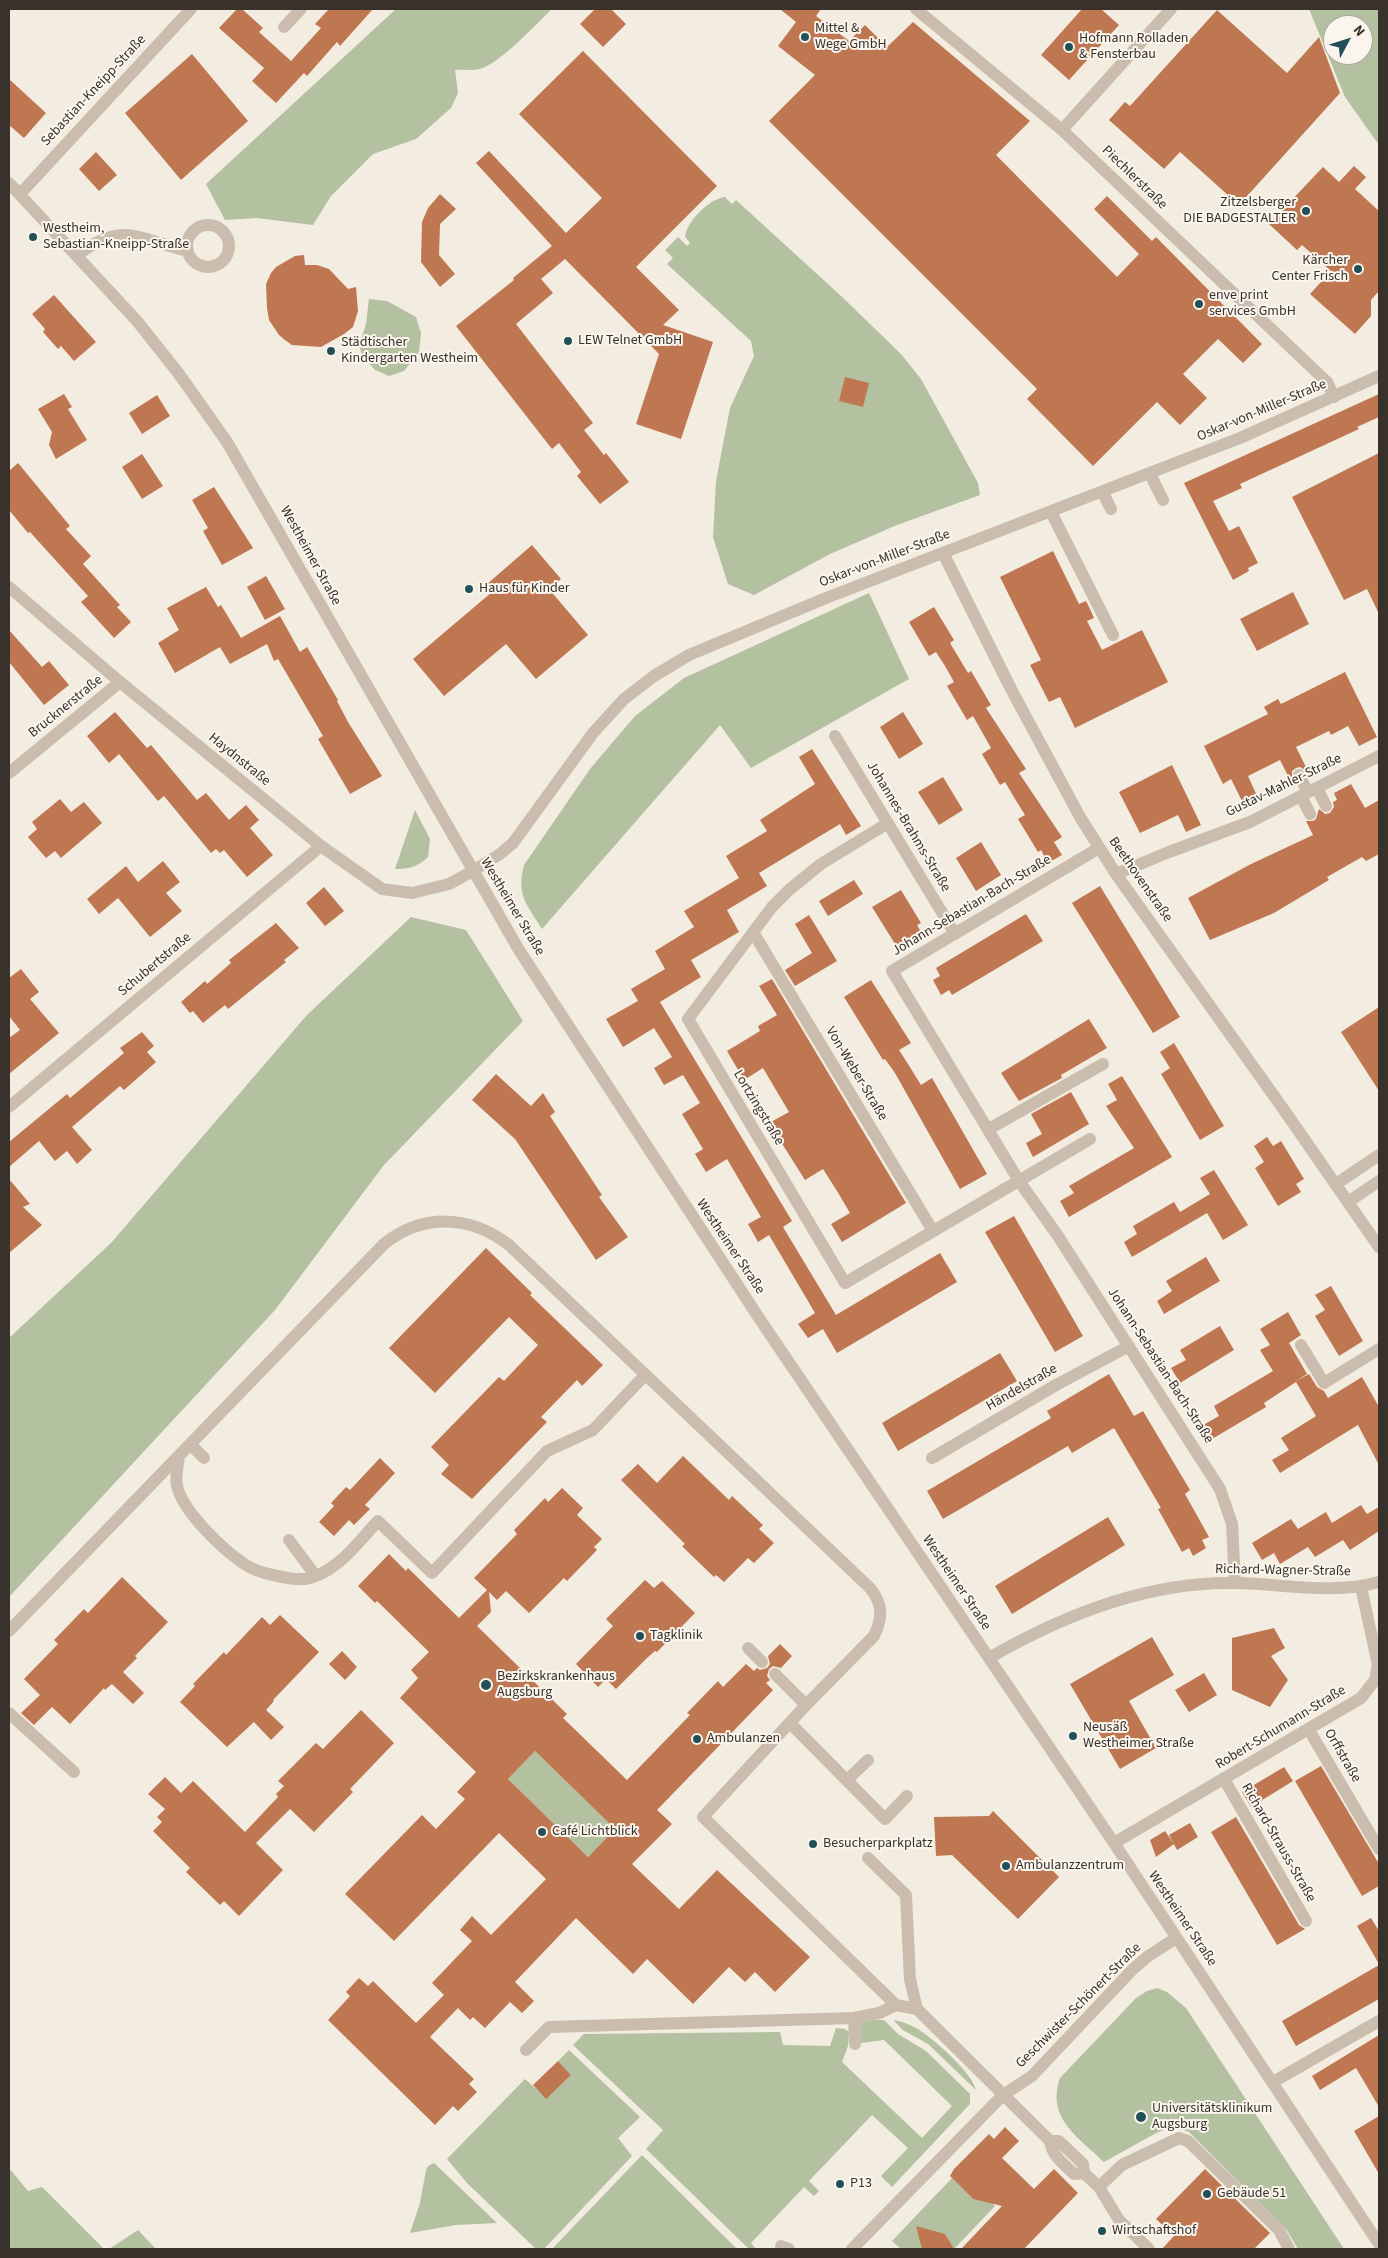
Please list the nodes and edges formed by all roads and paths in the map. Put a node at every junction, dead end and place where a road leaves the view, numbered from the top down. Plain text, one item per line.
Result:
1 (191, 9) edge
2 (300, 9) edge
3 (916, 9) edge
4 (1170, 9) edge
5 (284, 27) dead end
6 (1062, 130) junction
7 (9, 182) edge
8 (20, 194) junction
9 (188, 250) dead end
10 (77, 255) junction
11 (1379, 376) edge
12 (1334, 397) junction
13 (1150, 474) junction
14 (1103, 493) junction
15 (1163, 500) dead end
16 (1111, 509) dead end
17 (1051, 512) junction
18 (943, 553) junction
19 (9, 587) edge
20 (1113, 635) dead end
21 (120, 682) junction
22 (835, 736) dead end
23 (1379, 756) edge
24 (9, 774) edge
25 (1299, 775) dead end
26 (1309, 792) junction
27 (1326, 806) dead end
28 (1310, 814) dead end
29 (888, 823) junction
30 (321, 846) junction
31 (1099, 848) junction
32 (474, 871) junction
33 (1116, 874) junction
34 (753, 932) junction
35 (955, 934) junction
36 (1103, 1064) dead end
37 (9, 1107) edge
38 (989, 1130) junction
39 (1090, 1139) dead end
40 (1379, 1155) edge
41 (1019, 1180) junction
42 (1379, 1181) edge
43 (1336, 1184) junction
44 (1348, 1202) junction
45 (933, 1231) junction
46 (1379, 1247) edge
47 (1301, 1345) dead end
48 (1130, 1346) junction
49 (1379, 1350) edge
50 (645, 1375) junction
51 (190, 1444) junction
52 (179, 1456) junction
53 (204, 1458) dead end
54 (932, 1458) dead end
55 (289, 1540) dead end
56 (315, 1575) junction
57 (1379, 1582) edge
58 (1235, 1583) junction
59 (1361, 1587) junction
60 (9, 1631) edge
61 (748, 1648) dead end
62 (989, 1658) junction
63 (762, 1662) dead end
64 (775, 1674) dead end
65 (1377, 1681) edge
66 (806, 1704) junction
67 (9, 1713) edge
68 (790, 1722) junction
69 (1310, 1730) junction
70 (868, 1760) dead end
71 (74, 1772) dead end
72 (847, 1780) junction
73 (1224, 1780) junction
74 (907, 1796) dead end
75 (1114, 1844) junction
76 (1379, 1848) edge
77 (868, 1858) dead end
78 (1306, 1921) dead end
79 (1176, 1938) junction
80 (896, 2005) junction
81 (917, 2009) junction
82 (854, 2018) junction
83 (1379, 2021) edge
84 (855, 2044) dead end
85 (526, 2050) dead end
86 (1274, 2082) junction
87 (1004, 2095) junction
88 (1098, 2187) junction
89 (1379, 2244) edge
90 (782, 2249) edge
91 (789, 2249) edge
92 (852, 2249) edge
93 (1149, 2249) edge
94 (1289, 2249) edge

1 - 8 street, Sebastian-Kneipp-Straße
2 - 5 street
3 - 6 street, Piechlerstraße
4 - 6 street
6 - 12 street, Piechlerstraße
7 - 8 street, Westheimer Straße
8 - 10 street, Westheimer Straße
9 - 10 street
10 - 32 street, Westheimer Straße
11 - 12 street, Oskar-von-Miller-Straße
12 - 13 street, Oskar-von-Miller-Straße
13 - 14 street, Oskar-von-Miller-Straße
13 - 15 street
14 - 16 street
14 - 17 street, Oskar-von-Miller-Straße
17 - 18 street, Oskar-von-Miller-Straße
17 - 20 street
18 - 31 street, Beethovenstraße
18 - 32 street, Oskar-von-Miller-Straße
19 - 21 street, Haydnstraße
21 - 24 street, Brucknerstraße
21 - 30 street, Haydnstraße
22 - 29 street, Johannes-Brahms-Straße
23 - 26 street, Gustav-Mahler-Straße
25 - 26 street
26 - 27 street
26 - 28 street
26 - 33 street, Gustav-Mahler-Straße
29 - 34 street, Lortzingstraße
29 - 35 street, Johannes-Brahms-Straße
30 - 32 street, Haydnstraße
30 - 37 street, Schubertstraße
31 - 33 street, Beethovenstraße
31 - 35 street, Johann-Sebastian-Bach-Straße
32 - 62 street, Westheimer Straße
33 - 43 street, Beethovenstraße
34 - 45 street, Von-Weber-Straße
34 - 45 street, Lortzingstraße
35 - 38 street, Johann-Sebastian-Bach-Straße
36 - 38 street
38 - 41 street, Johann-Sebastian-Bach-Straße
39 - 41 street
40 - 43 street
41 - 45 street, Lortzingstraße
41 - 48 street, Johann-Sebastian-Bach-Straße
42 - 44 street
43 - 44 street, Beethovenstraße
44 - 46 street, Beethovenstraße
47 - 49 street
48 - 54 street, Händelstraße
48 - 58 street, Johann-Sebastian-Bach-Straße
50 - 51 street
50 - 56 street
50 - 66 street
51 - 52 street
51 - 53 street
52 - 56 street
52 - 60 street
55 - 56 street
57 - 59 street, Richard-Wagner-Straße
58 - 59 street, Richard-Wagner-Straße
58 - 62 street, Richard-Wagner-Straße
59 - 65 street, Robert-Schumann-Straße
61 - 63 street
62 - 75 street, Westheimer Straße
64 - 66 street
65 - 69 street, Robert-Schumann-Straße
66 - 68 street
67 - 71 street
68 - 72 street
68 - 80 street
69 - 73 street, Robert-Schumann-Straße
69 - 76 street, Orffstraße
70 - 72 street
72 - 74 street
73 - 75 street, Robert-Schumann-Straße
73 - 78 street, Richard-Strauss-Straße
75 - 79 street, Westheimer Straße
77 - 81 street
79 - 86 street, Westheimer Straße
79 - 87 street, Geschwister-Schönert-Straße
80 - 81 street
80 - 82 street
81 - 87 street
82 - 84 street
82 - 85 street
83 - 86 street
86 - 89 street, Westheimer Straße
87 - 88 street
87 - 92 street, Geschwister-Schönert-Straße
88 - 93 street
88 - 94 street
90 - 91 street

